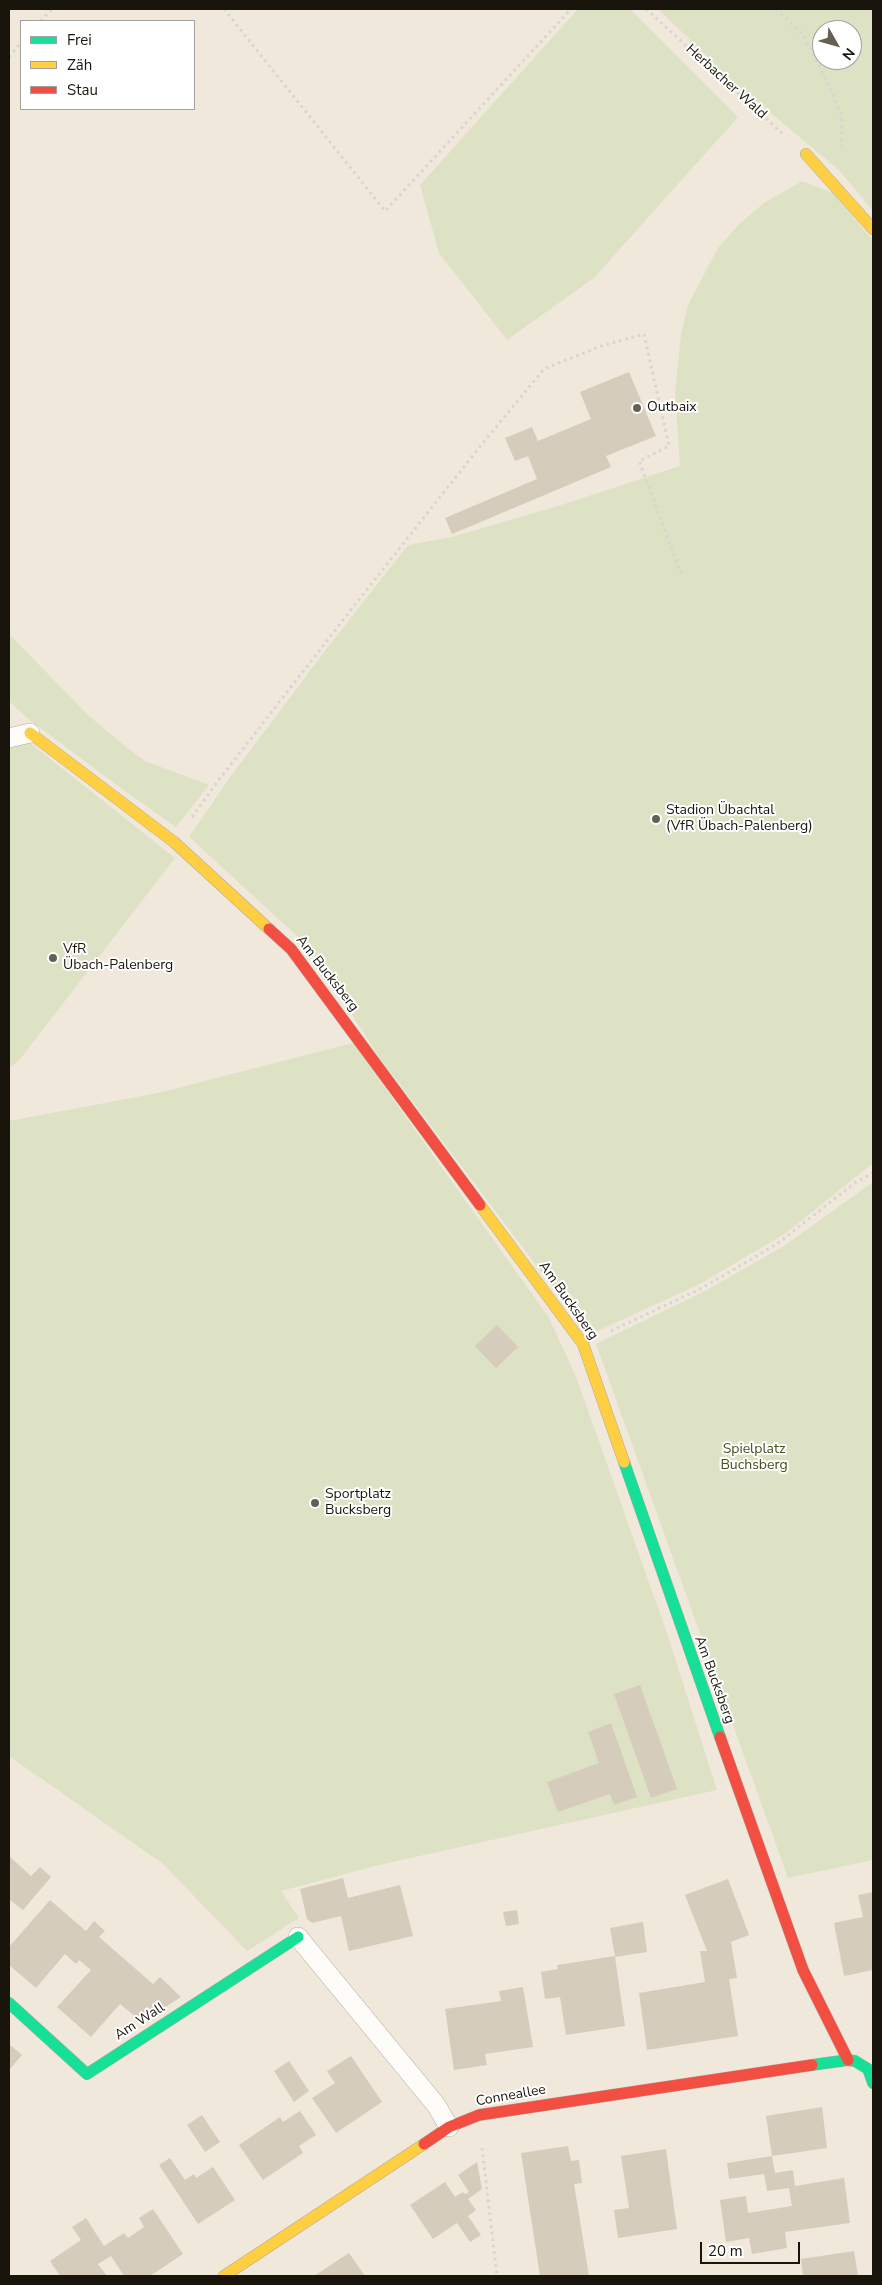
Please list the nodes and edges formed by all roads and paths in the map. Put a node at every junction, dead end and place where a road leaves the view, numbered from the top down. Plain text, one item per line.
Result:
1 (52, 9) edge
2 (224, 9) edge
3 (571, 9) edge
4 (646, 9) edge
5 (776, 9) edge
6 (42, 20) edge
7 (20, 45) edge
8 (9, 57) edge
9 (806, 154) joint
10 (833, 185) junction
11 (873, 229) edge
12 (682, 576) dead end
13 (30, 734) joint
14 (9, 738) edge
15 (174, 842) junction
16 (873, 1173) edge
17 (583, 1344) junction
18 (298, 1937) joint
19 (9, 2003) edge
20 (848, 2060) junction
21 (873, 2083) edge
22 (479, 2115) junction
23 (449, 2126) junction
24 (224, 2276) edge
25 (498, 2276) edge

1 - 6 path
2 - 3 path
4 - 9 path, Herbacher Wald
5 - 10 path
7 - 8 path
9 - 10 street
10 - 11 street
12 - 15 path
13 - 14 lane
13 - 15 street, Am Bucksberg
15 - 17 street, Am Bucksberg
16 - 17 path
17 - 20 street, Am Bucksberg
18 - 19 street, Am Wall
18 - 23 lane
20 - 21 street
20 - 22 street, Conneallee
22 - 23 street, Conneallee
22 - 25 path
23 - 24 street, Conneallee

